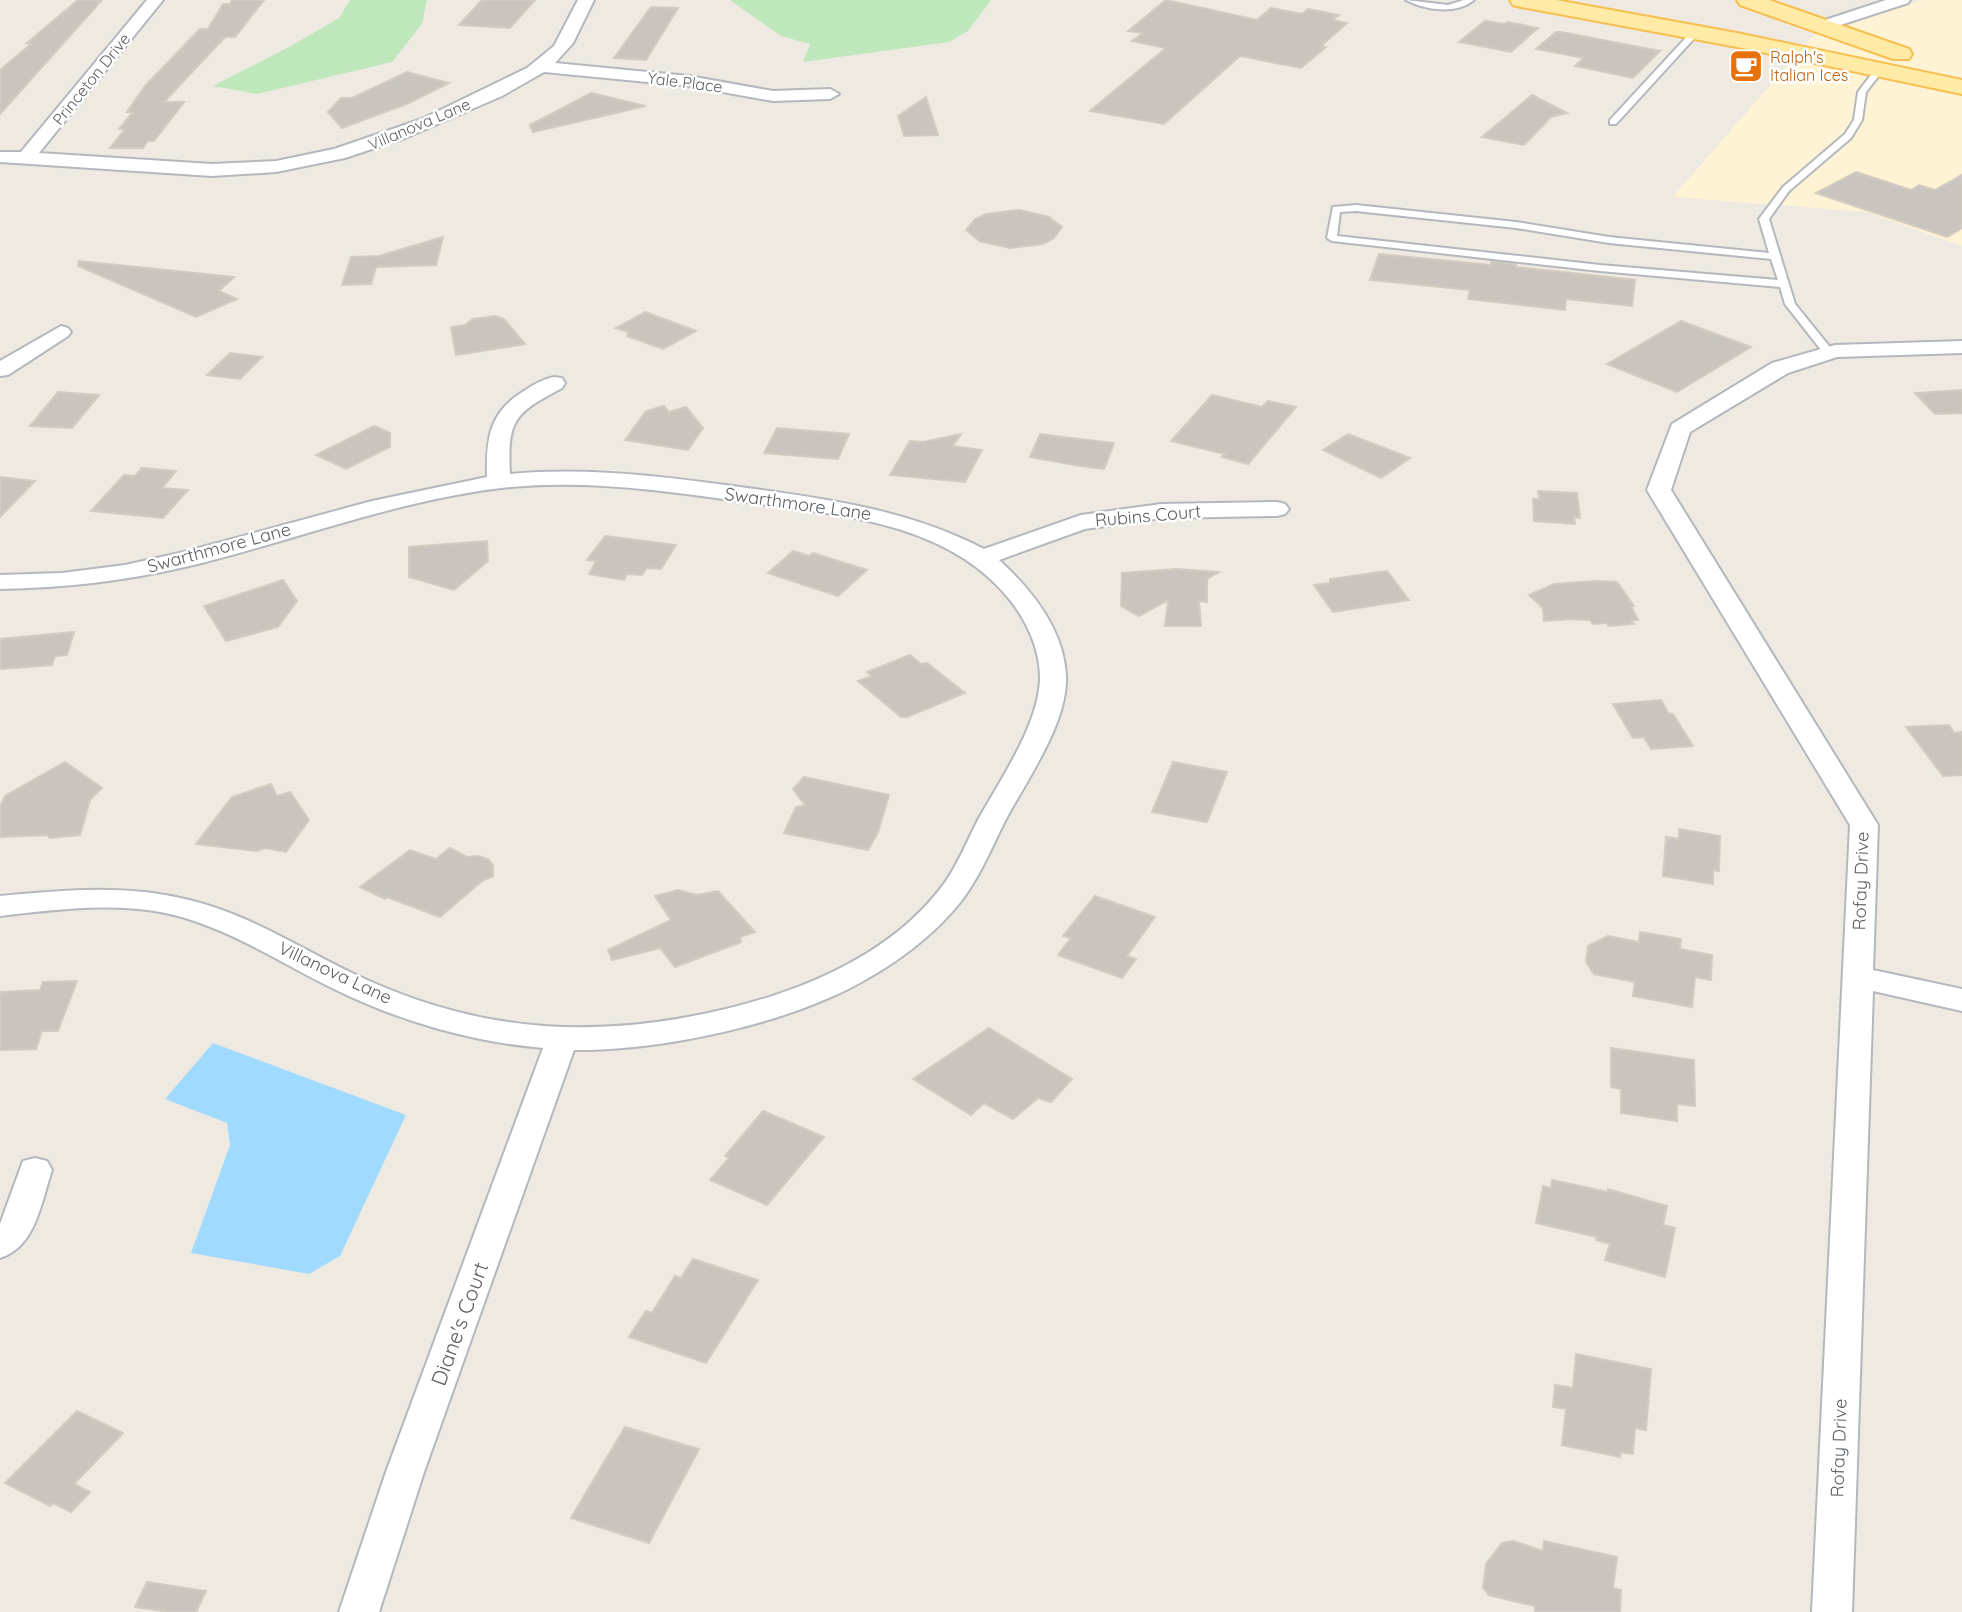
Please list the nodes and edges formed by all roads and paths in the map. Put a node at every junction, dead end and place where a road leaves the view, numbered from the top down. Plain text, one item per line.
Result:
1 (155, 0) edge
2 (586, 0) edge
3 (1410, 0) edge
4 (1470, 0) edge
5 (1521, 0) edge
6 (1739, 0) edge
7 (1748, 0) edge
8 (1902, 0) edge
9 (1654, 24) junction
10 (1822, 26) junction
11 (1696, 32) junction
12 (539, 67) junction
13 (1880, 69) junction
14 (1962, 77) edge
15 (1962, 87) edge
16 (830, 93) dead end
17 (1613, 122) dead end
18 (0, 157) edge
19 (26, 157) junction
20 (1775, 256) junction
21 (1784, 284) junction
22 (61, 332) dead end
23 (1962, 347) edge
24 (1829, 353) junction
25 (0, 370) edge
26 (554, 383) dead end
27 (499, 481) junction
28 (1278, 509) dead end
29 (983, 558) junction
30 (0, 582) edge
31 (0, 906) edge
32 (1858, 977) junction
33 (1962, 1000) edge
34 (714, 1021) joint
35 (563, 1038) junction
36 (35, 1170) dead end
37 (0, 1245) edge
38 (359, 1612) edge
39 (1832, 1612) edge

1 - 19 street, Princeton Drive
2 - 12 street, Villanova Lane
3 - 4 lane
5 - 9 main road
6 - 9 main road
7 - 10 main road
8 - 10 street
9 - 11 main road
10 - 14 main road
11 - 13 main road
11 - 17 lane
12 - 16 street, Yale Place
12 - 19 street, Villanova Lane
13 - 15 main road
13 - 20 lane
18 - 19 street, Villanova Lane
20 - 21 lane
20 - 21 lane
21 - 24 lane
22 - 25 street
23 - 24 street, Rofay Drive
24 - 32 street, Rofay Drive
26 - 27 street
27 - 29 street, Swarthmore Lane
27 - 30 street, Swarthmore Lane
28 - 29 street, Rubins Court
29 - 34 street, Swarthmore Lane
31 - 35 street, Villanova Lane
32 - 33 street
32 - 39 street, Rofay Drive
34 - 35 street, Villanova Lane
35 - 38 street, Diane's Court
36 - 37 street

